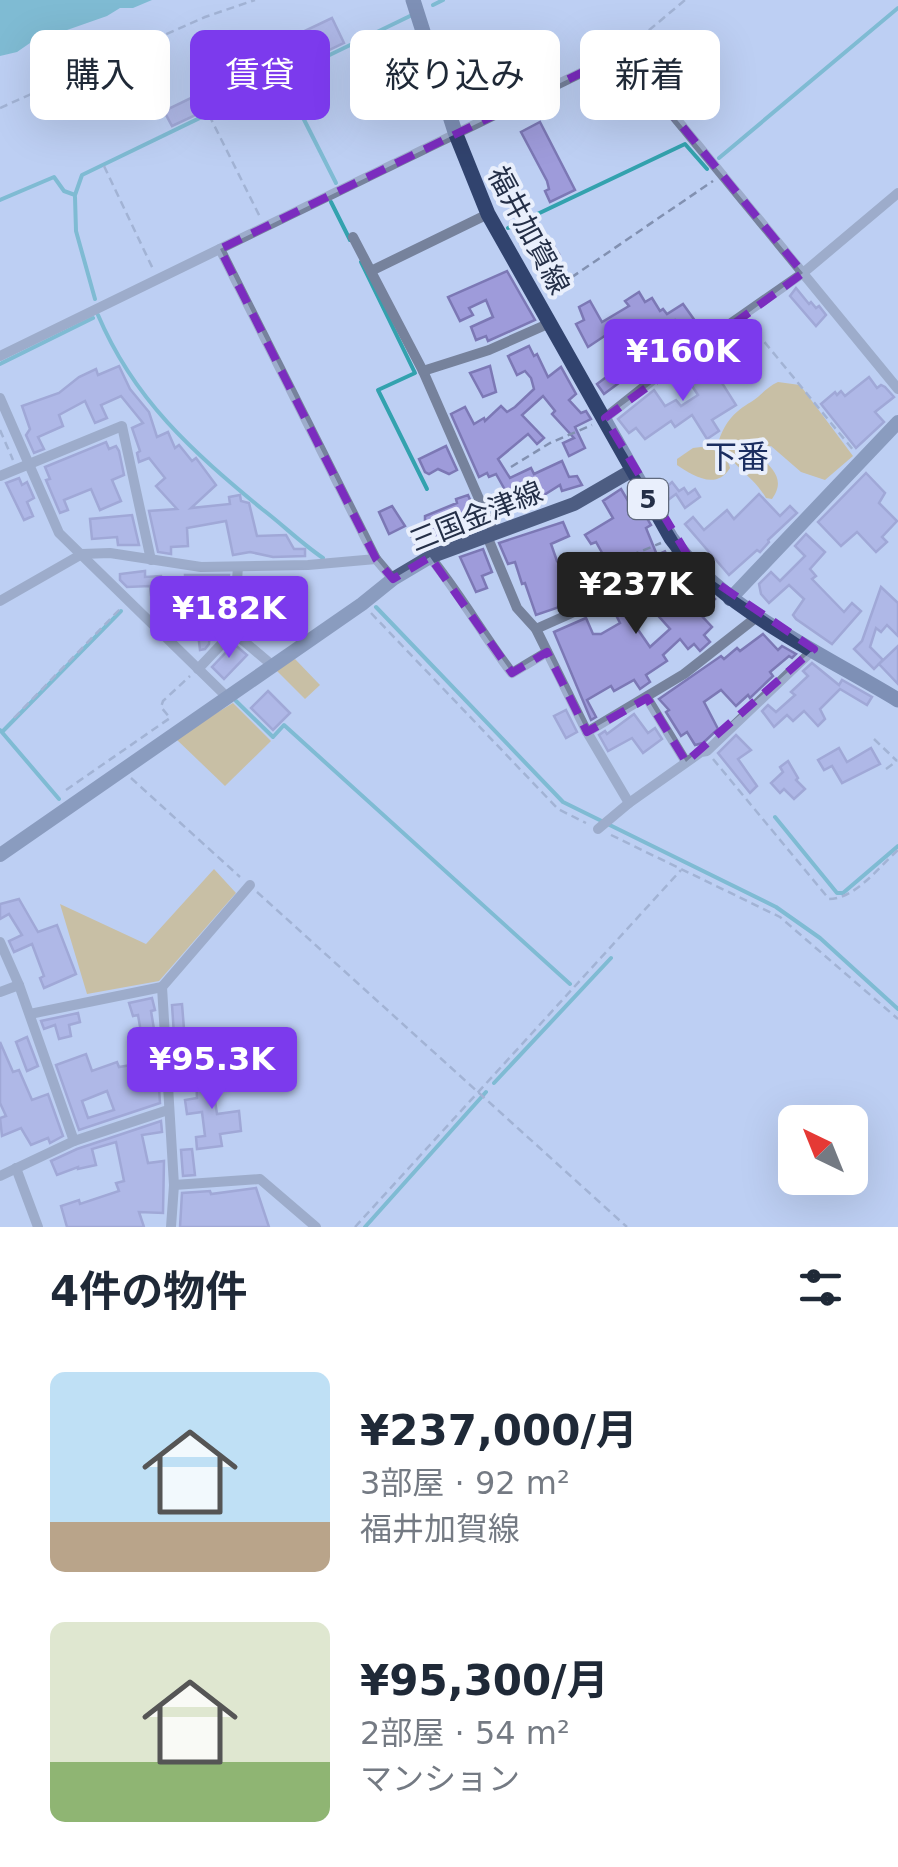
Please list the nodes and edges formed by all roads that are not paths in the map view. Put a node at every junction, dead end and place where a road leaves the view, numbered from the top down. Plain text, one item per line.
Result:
1 (412, 0) edge
2 (455, 132) junction
3 (898, 194) edge
4 (488, 214) junction
5 (354, 236) dead end
6 (220, 249) junction
7 (372, 271) junction
8 (803, 273) junction
9 (550, 323) junction
10 (0, 356) edge
11 (424, 371) junction
12 (898, 389) edge
13 (0, 398) edge
14 (604, 419) junction
15 (898, 422) edge
16 (22, 466) junction
17 (631, 471) junction
18 (0, 476) edge
19 (490, 534) junction
20 (676, 545) junction
21 (82, 554) junction
22 (430, 557) junction
23 (376, 559) junction
24 (151, 560) junction
25 (238, 567) junction
26 (394, 579) junction
27 (730, 599) junction
28 (0, 601) edge
29 (758, 616) junction
30 (536, 629) junction
31 (233, 632) junction
32 (814, 649) junction
33 (547, 652) junction
34 (272, 665) junction
35 (198, 669) junction
36 (226, 696) junction
37 (647, 698) junction
38 (898, 700) edge
39 (587, 732) junction
40 (686, 762) junction
41 (629, 803) junction
42 (598, 829) dead end
43 (0, 854) edge
44 (250, 886) road end
45 (0, 942) edge
46 (20, 985) junction
47 (162, 987) junction
48 (0, 992) edge
49 (30, 1014) junction
50 (168, 1110) junction
51 (74, 1141) junction
52 (16, 1168) junction
53 (0, 1176) edge
54 (174, 1185) junction
55 (38, 1227) edge
56 (171, 1227) edge
57 (316, 1227) edge

1 - 2 main road, 福井加賀線 / 5
2 - 4 main road, 福井加賀線 / 5
2 - 6 street
2 - 8 street
3 - 8 street
4 - 7 street
4 - 9 main road, 福井加賀線 / 5
5 - 7 street
6 - 10 street
6 - 23 street
7 - 11 street
8 - 12 street
8 - 14 street
9 - 11 street
9 - 14 main road, 福井加賀線 / 5
11 - 19 street
13 - 16 street
14 - 17 main road, 福井加賀線 / 5
15 - 27 main road
16 - 18 street
16 - 21 street
16 - 24 street
17 - 19 main road, 三国金津線
17 - 20 main road, 福井加賀線 / 5
19 - 22 main road, 三国金津線
19 - 30 street
20 - 27 main road, 福井加賀線 / 5
20 - 30 street
21 - 24 street
21 - 28 street
21 - 35 street
22 - 26 main road, 三国金津線
22 - 33 street
23 - 25 street
23 - 26 street
24 - 25 street
25 - 31 street
26 - 34 main road, 三国金津線
27 - 29 main road, 福井加賀線 / 5
29 - 32 main road, 福井加賀線 / 5
29 - 37 street
30 - 33 street
31 - 34 street
31 - 35 street
32 - 38 main road, 福井加賀線 / 5
32 - 40 street
33 - 39 street
34 - 36 main road, 三国金津線
35 - 36 street
36 - 43 main road, 三国金津線
37 - 39 street
37 - 40 street
39 - 41 street
40 - 41 street
41 - 42 street
44 - 47 street
45 - 46 street
46 - 48 street
46 - 49 street
47 - 49 street
47 - 50 street
49 - 51 street
50 - 51 street
50 - 54 street
51 - 52 street
52 - 53 street
52 - 55 street
54 - 56 street
54 - 57 street

